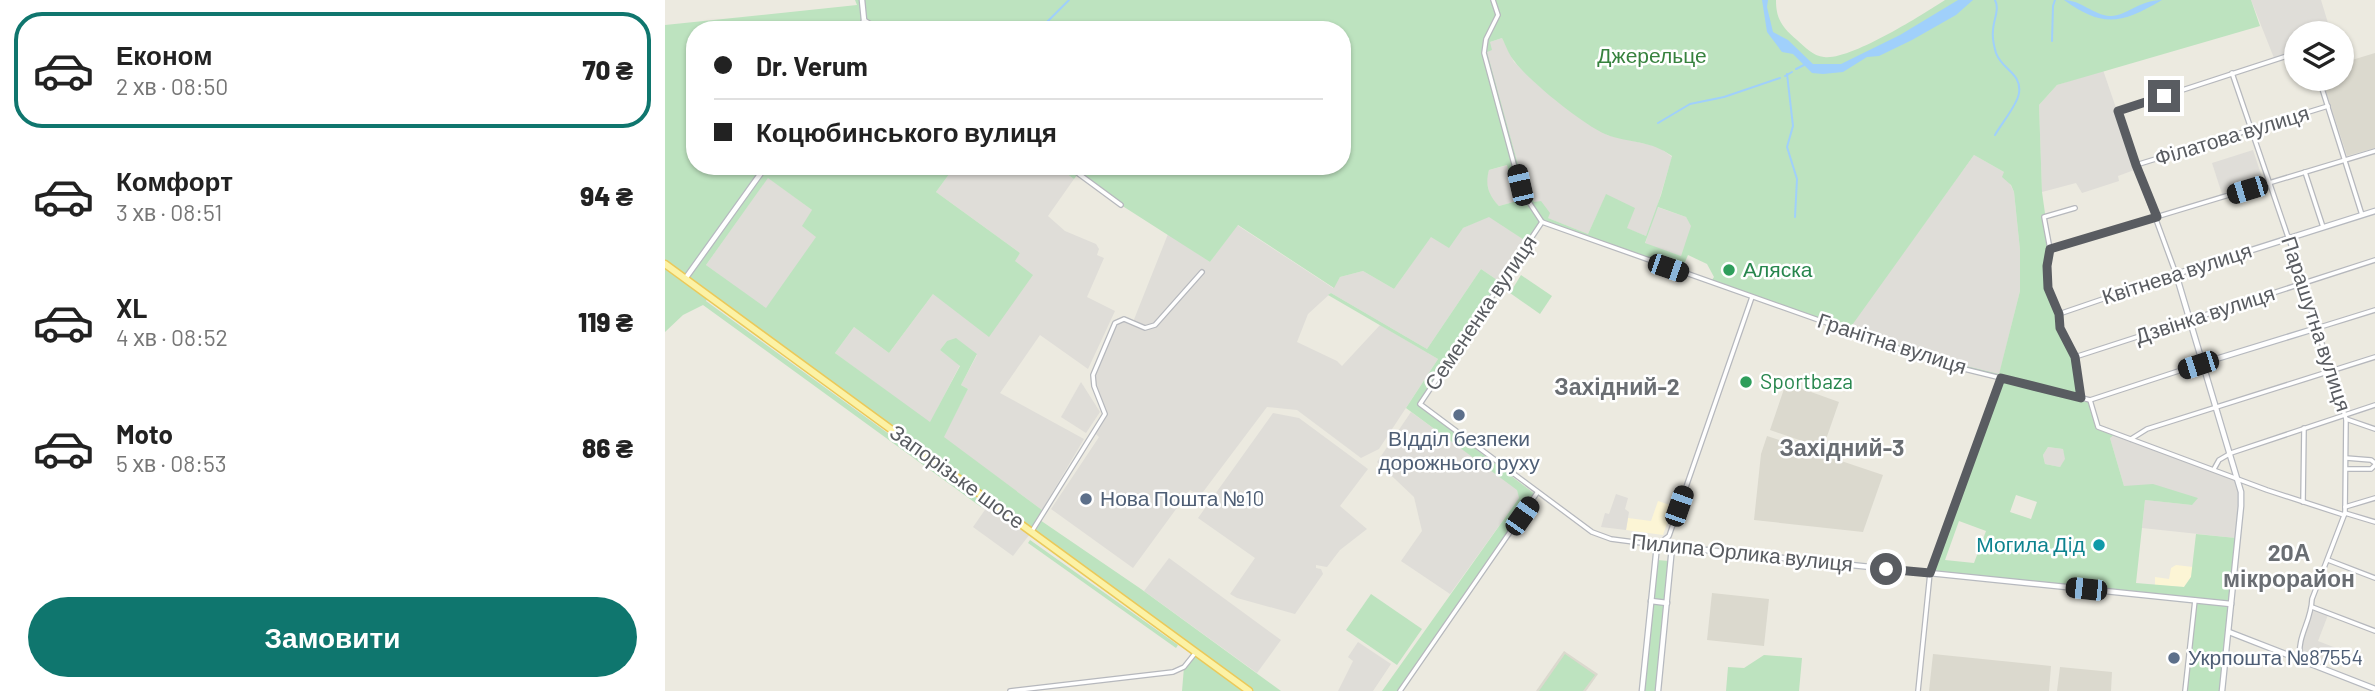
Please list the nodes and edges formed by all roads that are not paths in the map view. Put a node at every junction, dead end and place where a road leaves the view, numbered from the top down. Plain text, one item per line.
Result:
1 (862, 0) edge
2 (1493, 0) edge
3 (864, 20) edge
4 (2284, 57) edge
5 (2232, 73) junction
6 (2323, 91) edge
7 (2328, 106) junction
8 (2252, 131) junction
9 (2375, 151) edge
10 (2345, 160) junction
11 (2136, 165) junction
12 (2305, 172) junction
13 (760, 175) edge
14 (1080, 175) edge
15 (2270, 183) junction
16 (1121, 205) dead end
17 (2075, 208) dead end
18 (2375, 211) edge
19 (2362, 215) junction
20 (2157, 217) junction
21 (1542, 222) junction
22 (2322, 227) junction
23 (2289, 237) junction
24 (2050, 249) junction
25 (2375, 260) edge
26 (665, 264) edge
27 (1202, 272) dead end
28 (2176, 274) junction
29 (685, 279) junction
30 (2303, 283) junction
31 (1752, 297) junction
32 (2375, 310) edge
33 (2059, 314) junction
34 (2190, 320) junction
35 (2316, 328) junction
36 (2075, 357) junction
37 (2375, 357) edge
38 (2203, 363) junction
39 (2331, 371) junction
40 (2001, 378) junction
41 (2081, 398) junction
42 (2090, 400) junction
43 (1420, 404) joint
44 (2375, 405) edge
45 (2217, 407) junction
46 (2346, 417) junction
47 (2304, 428) junction
48 (2375, 429) edge
49 (2131, 439) junction
50 (2231, 453) junction
51 (2346, 458) junction
52 (2375, 464) edge
53 (2213, 469) junction
54 (2346, 470) junction
55 (2238, 478) junction
56 (1538, 493) junction
57 (2375, 498) edge
58 (2303, 502) junction
59 (2345, 507) junction
60 (2345, 514) junction
61 (2375, 522) edge
62 (1031, 532) junction
63 (1669, 536) junction
64 (1657, 545) junction
65 (1672, 547) junction
66 (2328, 559) junction
67 (1930, 573) junction
68 (2375, 578) edge
69 (2195, 600) junction
70 (1651, 601) junction
71 (1667, 603) junction
72 (2231, 604) junction
73 (2312, 607) junction
74 (2375, 631) edge
75 (2229, 632) junction
76 (1196, 652) junction
77 (2299, 659) junction
78 (2375, 690) edge
79 (1010, 691) edge
80 (1249, 691) edge
81 (1399, 691) edge
82 (1642, 691) edge
83 (1658, 691) edge
84 (1918, 691) edge
85 (2185, 691) edge
86 (2223, 691) edge

1 - 3 street
2 - 21 street
4 - 5 street
5 - 8 street, Парашутна вулиця
5 - 11 street
6 - 7 street
7 - 8 street, Філатова вулиця
7 - 10 street
8 - 11 street, Філатова вулиця
8 - 15 street, Парашутна вулиця
9 - 10 street
10 - 12 street
10 - 19 street
11 - 20 street
12 - 15 street
12 - 22 street
13 - 29 street
14 - 16 street
15 - 20 street
15 - 23 street, Парашутна вулиця
17 - 24 street
18 - 19 street, Квітнева вулиця
19 - 22 street, Квітнева вулиця
20 - 24 street
20 - 28 street
21 - 31 street, Гранітна вулиця
21 - 43 street, Семененка вулиця
22 - 23 street, Квітнева вулиця
23 - 28 street, Квітнева вулиця
23 - 30 street, Парашутна вулиця
24 - 33 street
25 - 30 street, Дзвінка вулиця
26 - 29 main road, Запорізьке шосе
27 - 62 street
28 - 33 street, Квітнева вулиця
28 - 34 street
29 - 62 main road, Запорізьке шосе
30 - 34 street, Дзвінка вулиця
30 - 35 street, Парашутна вулиця
31 - 40 street, Гранітна вулиця
31 - 63 street
32 - 35 street
33 - 36 street
34 - 36 street, Дзвінка вулиця
34 - 38 street
35 - 38 street
35 - 39 street, Парашутна вулиця
36 - 41 street
37 - 39 street
38 - 42 street
38 - 45 street
39 - 45 street
39 - 46 street, Парашутна вулиця
40 - 41 street, Гранітна вулиця
40 - 67 street
41 - 42 street, Гранітна вулиця
42 - 49 street
43 - 56 street, Пилипа Орлика вулиця
44 - 46 street
45 - 49 street
45 - 50 street
46 - 47 street
46 - 48 street
46 - 51 street, Парашутна вулиця
47 - 50 street
47 - 58 street
49 - 53 street
50 - 53 street
50 - 55 street
51 - 52 street
51 - 54 street, Парашутна вулиця
52 - 54 street
53 - 55 street
54 - 59 street, Парашутна вулиця
55 - 58 street
55 - 72 street
56 - 64 street, Пилипа Орлика вулиця
56 - 81 street
57 - 59 street
58 - 60 street
59 - 60 street, Парашутна вулиця
60 - 61 street
60 - 66 street, Парашутна вулиця
62 - 76 main road, Запорізьке шосе
63 - 64 street
63 - 65 street
64 - 65 street, Пилипа Орлика вулиця
64 - 70 street
65 - 67 street, Пилипа Орлика вулиця
65 - 71 street
66 - 68 street
66 - 73 street, Парашутна вулиця
67 - 69 street, Пилипа Орлика вулиця
67 - 84 street
69 - 72 street, Пилипа Орлика вулиця
69 - 85 street
70 - 71 street
70 - 82 street
71 - 83 street
72 - 75 street
73 - 74 street
73 - 77 street, Парашутна вулиця
75 - 77 street
75 - 86 street
76 - 79 street
76 - 80 main road, Запорізьке шосе
77 - 78 street

